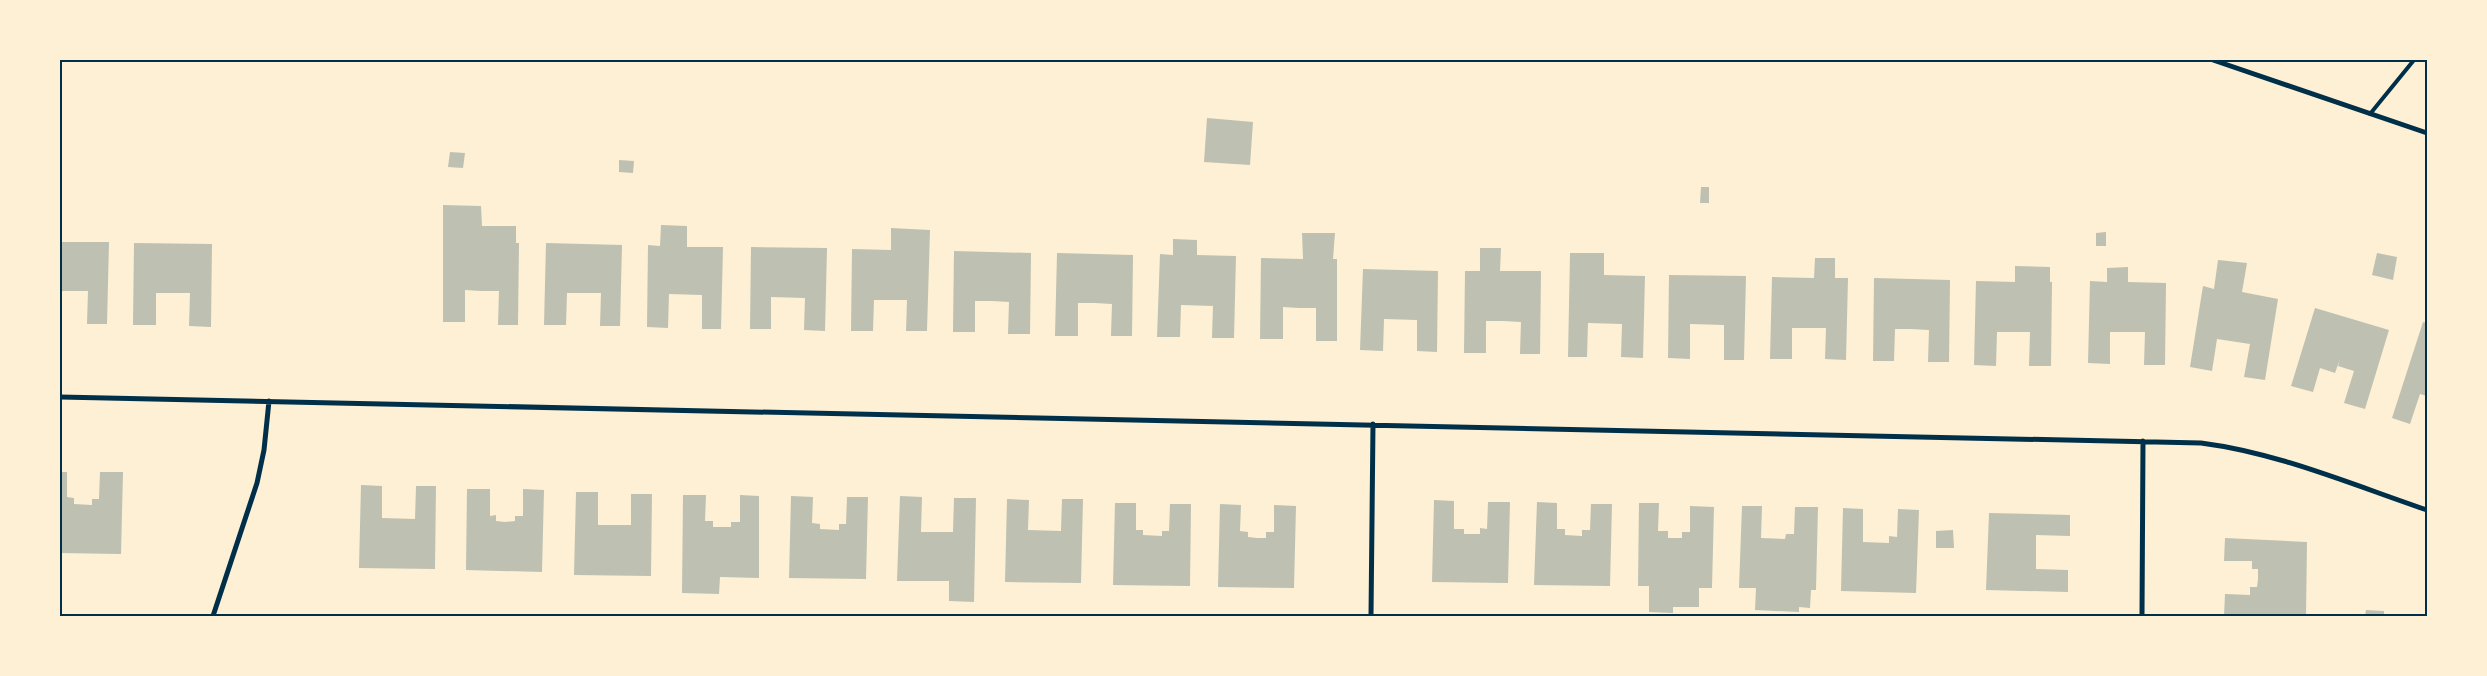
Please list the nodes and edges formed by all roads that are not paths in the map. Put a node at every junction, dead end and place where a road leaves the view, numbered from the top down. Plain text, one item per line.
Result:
1 (2213, 60) edge
2 (2414, 60) edge
3 (2370, 114) junction
4 (2427, 133) edge
5 (60, 397) edge
6 (269, 400) junction
7 (1373, 424) junction
8 (2143, 441) junction
9 (2427, 510) edge
10 (213, 616) edge
11 (1371, 616) edge
12 (2142, 616) edge

1 - 3 street
2 - 3 lane
3 - 4 street
5 - 6 street
6 - 7 street
6 - 10 street
7 - 8 street
7 - 11 street
8 - 9 street
8 - 12 street

